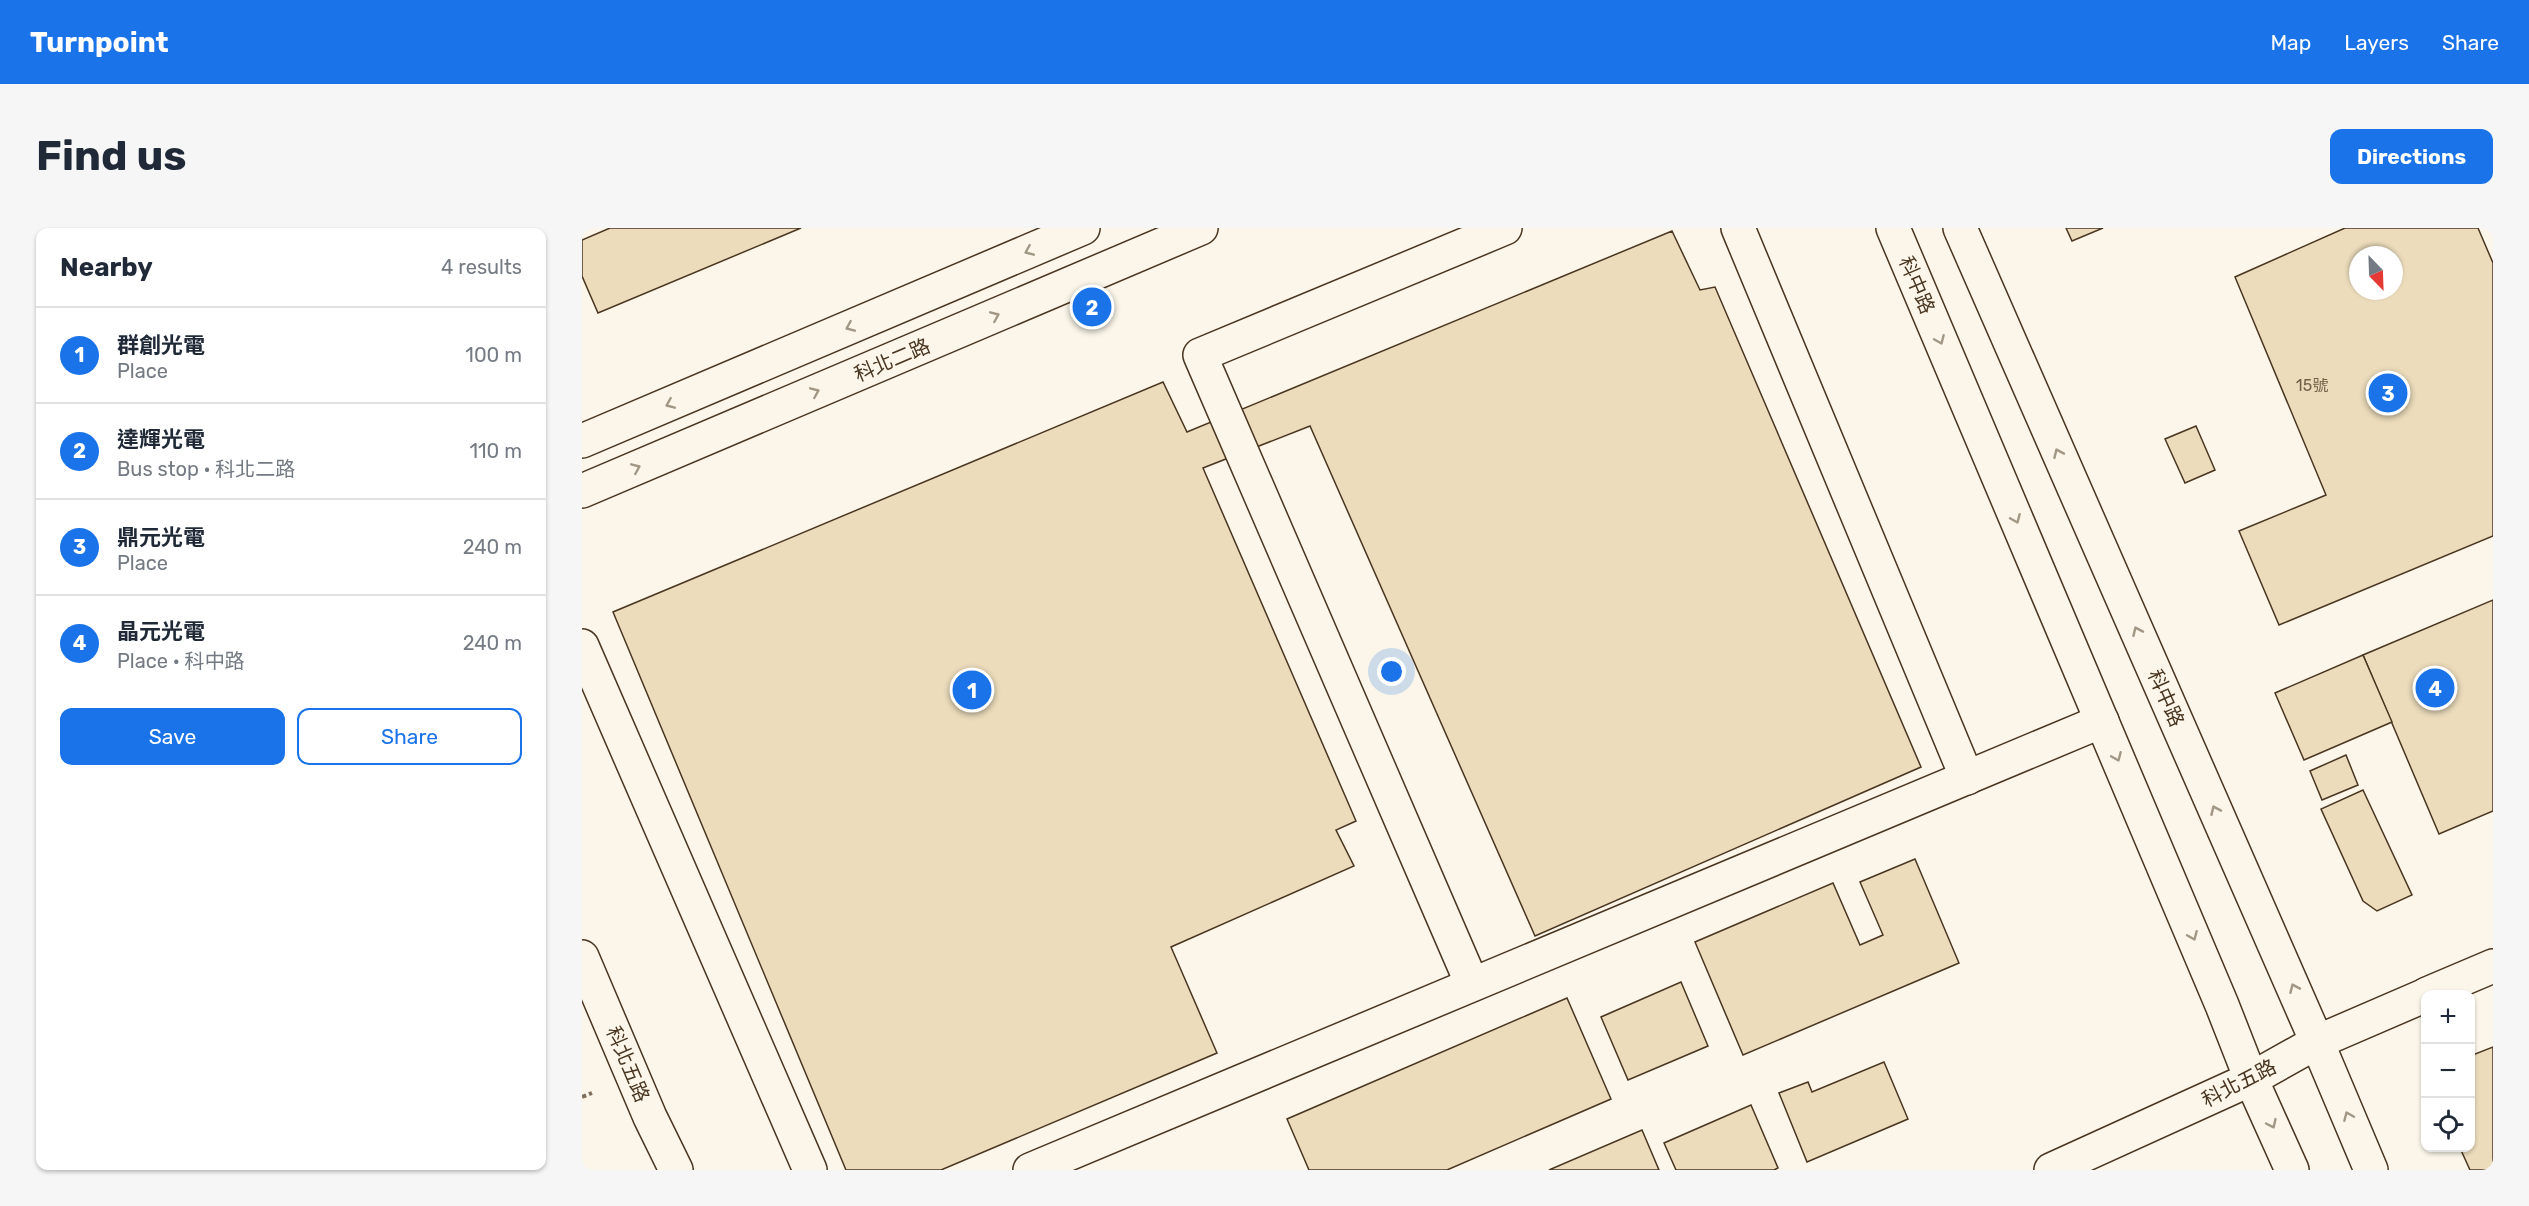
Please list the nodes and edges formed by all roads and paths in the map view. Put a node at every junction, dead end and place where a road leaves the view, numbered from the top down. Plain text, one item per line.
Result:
1 (1083, 228) edge
2 (1201, 228) edge
3 (1505, 228) edge
4 (1738, 228) edge
5 (1893, 228) edge
6 (1960, 228) edge
7 (582, 441) edge
8 (582, 491) edge
9 (582, 646) edge
10 (2102, 721) junction
11 (1967, 778) junction
12 (582, 957) edge
13 (2493, 966) edge
14 (1472, 984) junction
15 (2438, 990) edge
16 (2421, 997) edge
17 (2317, 1042) junction
18 (2251, 1079) junction
19 (592, 1093) dead end
20 (582, 1097) edge
21 (676, 1170) edge
22 (810, 1170) edge
23 (1030, 1170) edge
24 (2051, 1170) edge
25 (2292, 1170) edge
26 (2371, 1170) edge

1 -> 7 street
8 -> 2 street, 科北二路
3 - 14 street
4 - 11 street
5 -> 10 street, 科中路
17 -> 6 street, 科中路
9 - 22 street
10 - 11 street
10 -> 18 street, 科中路
11 - 14 street
12 - 21 street, 科北五路
13 - 15 street, 科北五路
14 - 23 street
16 - 17 street, 科北五路
17 - 18 street, 科北五路
26 -> 17 street, 科中路
18 - 24 street, 科北五路
18 -> 25 street, 科中路
19 - 20 path

